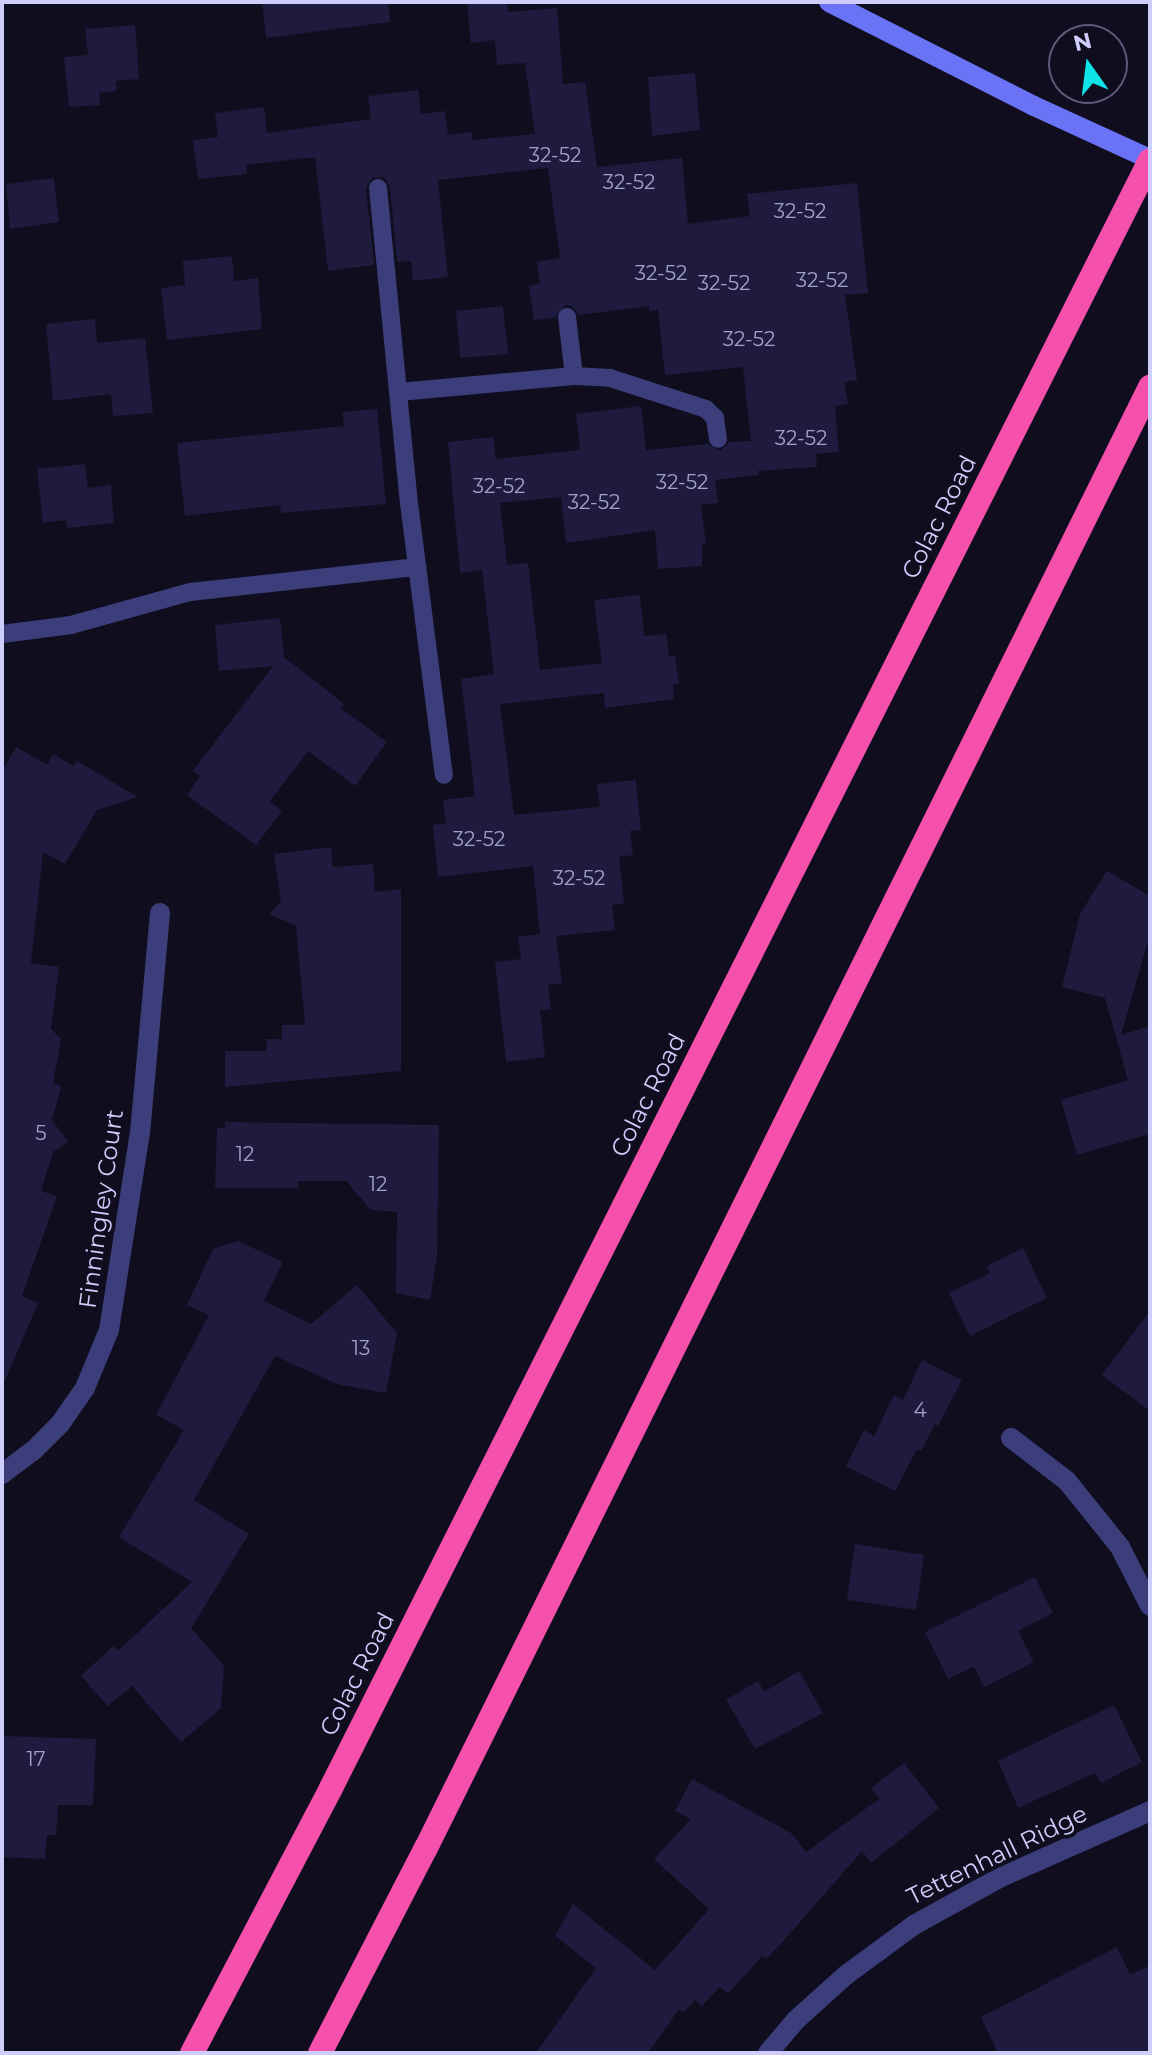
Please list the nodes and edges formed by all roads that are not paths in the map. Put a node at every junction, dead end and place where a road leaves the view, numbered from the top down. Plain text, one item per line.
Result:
1 (829, 2) edge
2 (1150, 160) edge
3 (378, 188) dead end
4 (567, 317) dead end
5 (574, 376) junction
6 (1150, 387) edge
7 (399, 392) junction
8 (718, 439) dead end
9 (418, 567) junction
10 (2, 634) edge
11 (444, 775) dead end
12 (160, 913) dead end
13 (1011, 1438) dead end
14 (2, 1474) edge
15 (1150, 1606) edge
16 (1150, 1811) edge
17 (192, 2053) edge
18 (320, 2053) edge
19 (768, 2053) edge

1 - 2 street
2 - 17 highway, Colac Road
3 - 7 lane
4 - 5 lane
5 - 7 lane
5 - 8 lane
6 - 18 highway
7 - 9 lane
9 - 10 lane
9 - 11 lane
12 - 14 street, Finningley Court
13 - 15 street
16 - 19 street, Tettenhall Ridge

